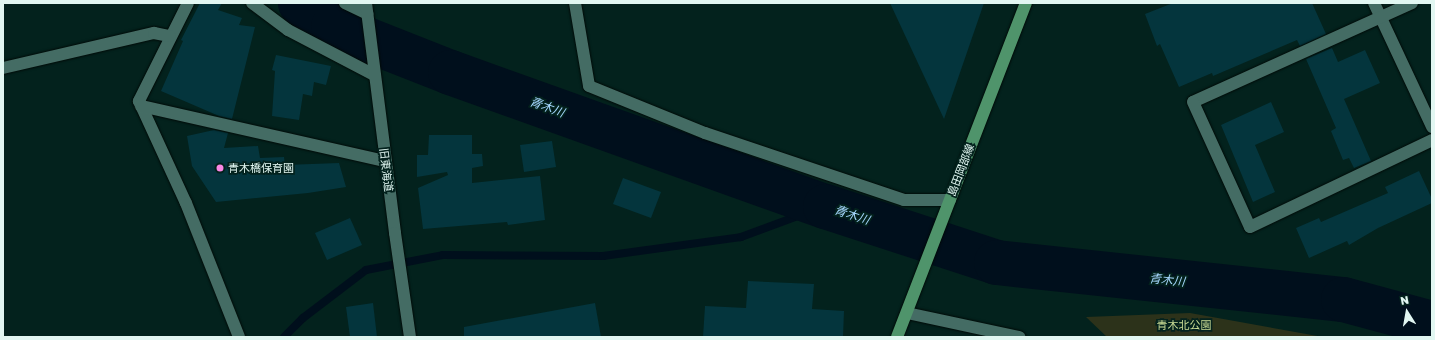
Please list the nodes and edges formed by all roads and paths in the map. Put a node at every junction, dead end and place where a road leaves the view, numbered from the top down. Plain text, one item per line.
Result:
1 (188, 3) edge
2 (252, 3) edge
3 (345, 3) edge
4 (575, 3) edge
5 (1026, 3) edge
6 (1374, 3) edge
7 (1412, 3) edge
8 (367, 9) edge
9 (1381, 17) junction
10 (170, 36) junction
11 (3, 68) edge
12 (374, 75) junction
13 (141, 106) junction
14 (1432, 127) edge
15 (1432, 140) edge
16 (385, 161) junction
17 (948, 204) junction
18 (907, 313) junction
19 (239, 337) edge
20 (410, 337) edge
21 (897, 337) edge
22 (1019, 337) edge

1 - 10 street
2 - 12 street
3 - 8 street
4 - 17 street
5 - 17 main road, 島田岡部線
6 - 9 street
7 - 9 street
8 - 12 street, 旧東海道
9 - 14 street
9 - 15 street
10 - 11 street
10 - 13 street
12 - 16 street, 旧東海道
13 - 16 street
13 - 19 street
16 - 20 street, 旧東海道
17 - 18 main road, 島田岡部線
18 - 21 main road, 島田岡部線
18 - 22 street

